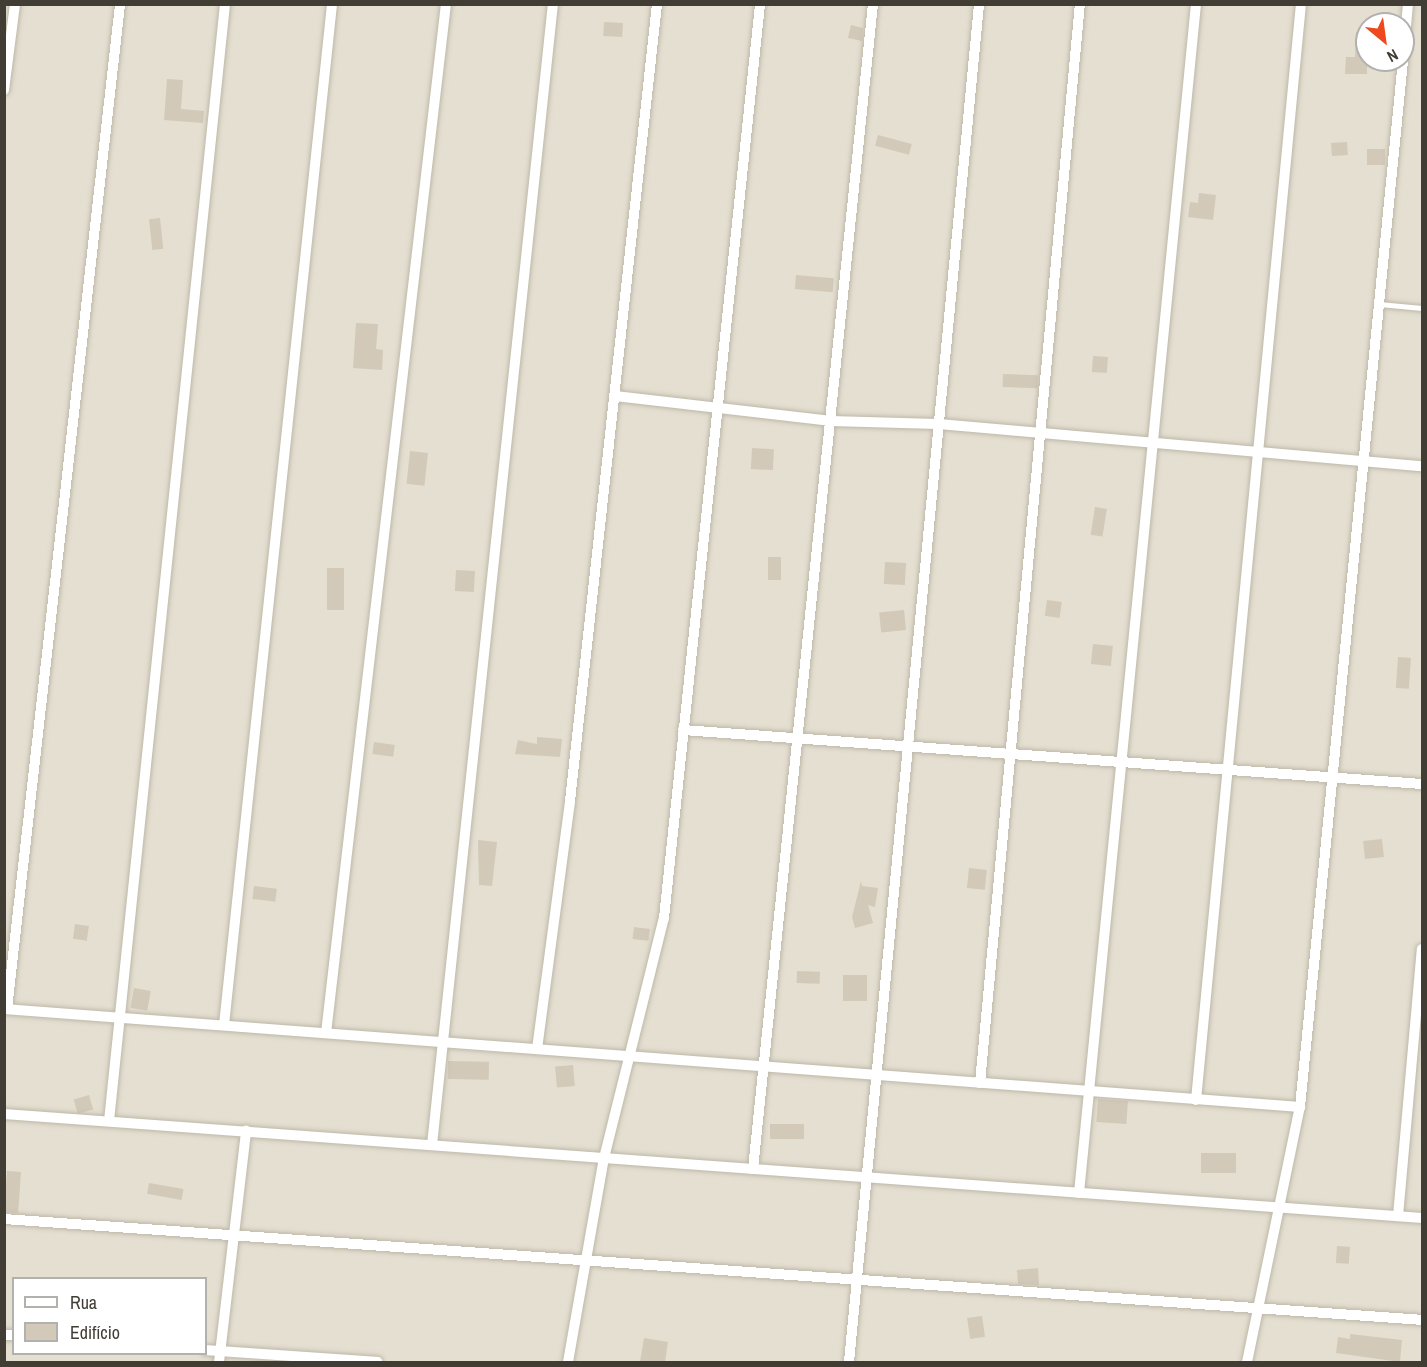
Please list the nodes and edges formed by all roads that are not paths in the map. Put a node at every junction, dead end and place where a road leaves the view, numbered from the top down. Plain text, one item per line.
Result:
1 (15, 4) edge
2 (120, 4) edge
3 (225, 4) edge
4 (332, 4) edge
5 (446, 4) edge
6 (553, 4) edge
7 (657, 4) edge
8 (760, 4) edge
9 (873, 4) edge
10 (979, 4) edge
11 (1080, 4) edge
12 (1196, 4) edge
13 (1301, 4) edge
14 (1402, 72) edge
15 (4, 90) edge
16 (1377, 303) junction
17 (1422, 308) edge
18 (615, 396) junction
19 (717, 411) junction
20 (830, 421) junction
21 (938, 424) junction
22 (1040, 433) junction
23 (1153, 443) junction
24 (1260, 449) junction
25 (1363, 460) junction
26 (1422, 466) edge
27 (683, 730) junction
28 (797, 738) junction
29 (906, 744) junction
30 (1010, 756) junction
31 (1121, 764) junction
32 (1227, 770) junction
33 (1334, 778) junction
34 (1422, 784) edge
35 (1422, 949) edge
36 (6, 1009) edge
37 (120, 1018) junction
38 (224, 1025) junction
39 (326, 1033) junction
40 (443, 1042) junction
41 (537, 1049) junction
42 (629, 1056) junction
43 (763, 1067) junction
44 (874, 1075) junction
45 (980, 1083) junction
46 (1088, 1092) junction
47 (1196, 1100) junction
48 (1300, 1107) junction
49 (4, 1114) edge
50 (109, 1121) junction
51 (246, 1131) junction
52 (432, 1145) junction
53 (604, 1158) junction
54 (753, 1169) junction
55 (867, 1177) junction
56 (1078, 1193) junction
57 (1277, 1207) junction
58 (1398, 1216) junction
59 (1422, 1218) edge
60 (4, 1219) edge
61 (237, 1235) junction
62 (589, 1261) junction
63 (859, 1280) junction
64 (1257, 1309) junction
65 (1422, 1320) edge
66 (219, 1357) edge
67 (378, 1362) edge
68 (568, 1362) edge
69 (849, 1362) edge
70 (1247, 1362) edge

1 - 15 street
2 - 36 street
3 - 37 street
4 - 38 street
5 - 39 street
6 - 40 street
7 - 18 street
8 - 19 street
9 - 20 street
10 - 21 street
11 - 22 street
12 - 23 street
13 - 24 street
14 - 16 street
16 - 17 lane
16 - 25 street
18 - 19 street
18 - 41 street
19 - 20 street
19 - 27 street
20 - 21 street
20 - 28 street
21 - 22 street
21 - 29 street
22 - 23 street
22 - 30 street
23 - 24 street
23 - 31 street
24 - 25 street
24 - 32 street
25 - 26 street
25 - 33 street
27 - 28 street
27 - 42 street
28 - 29 street
28 - 43 street
29 - 30 street
29 - 44 street
30 - 31 street
30 - 45 street
31 - 32 street
31 - 46 street
32 - 33 street
32 - 47 street
33 - 34 street
33 - 48 street
35 - 58 street
36 - 37 street
37 - 38 street
37 - 50 street
38 - 39 street
39 - 40 street
40 - 41 street
40 - 52 street
41 - 42 street
42 - 43 street
42 - 53 street
43 - 44 street
43 - 54 street
44 - 45 street
44 - 55 street
45 - 46 street
46 - 47 street
46 - 56 street
47 - 48 street
48 - 57 street
49 - 50 street
50 - 51 street
51 - 52 street
51 - 61 street
52 - 53 street
53 - 54 street
53 - 62 street
54 - 55 street
55 - 56 street
55 - 63 street
56 - 57 street
57 - 58 street
57 - 64 street
58 - 59 street
60 - 61 street
61 - 62 street
61 - 66 street
62 - 63 street
62 - 68 street
63 - 64 street
63 - 69 street
64 - 65 street
64 - 70 street
66 - 67 street

